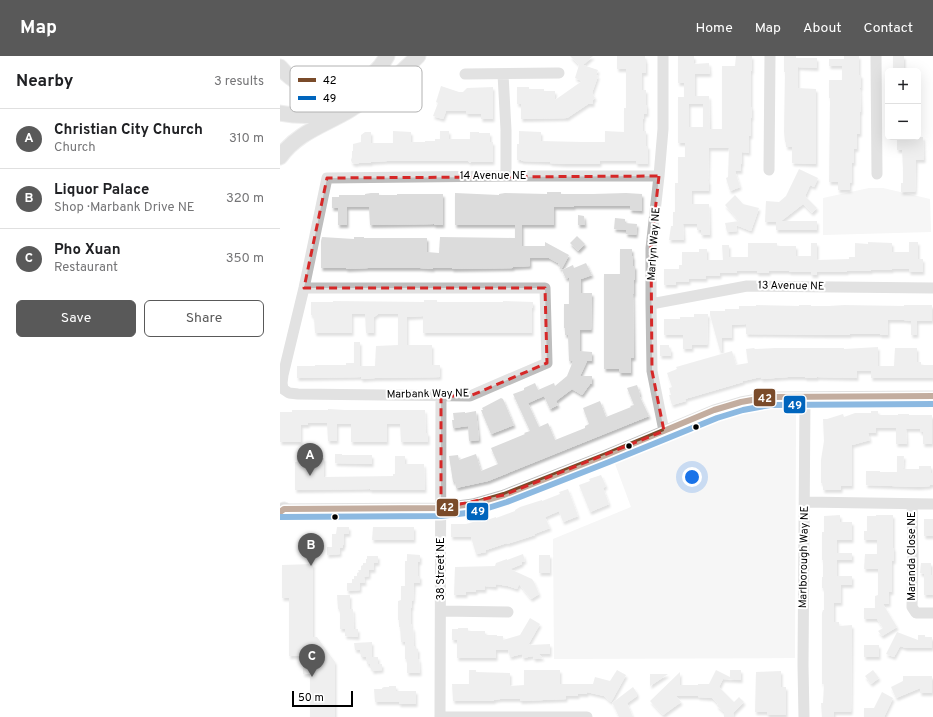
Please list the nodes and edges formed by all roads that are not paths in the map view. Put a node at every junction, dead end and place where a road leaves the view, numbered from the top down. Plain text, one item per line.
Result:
1 (387, 56) edge
2 (418, 56) edge
3 (663, 56) edge
4 (770, 56) edge
5 (876, 56) edge
6 (380, 66) edge
7 (407, 66) edge
8 (280, 67) edge
9 (559, 72) dead end
10 (465, 74) dead end
11 (503, 74) junction
12 (290, 76) edge
13 (333, 112) edge
14 (345, 112) edge
15 (280, 113) edge
16 (280, 156) edge
17 (769, 170) dead end
18 (877, 174) dead end
19 (506, 176) junction
20 (660, 176) junction
21 (328, 178) joint
22 (304, 288) junction
23 (933, 288) edge
24 (651, 304) junction
25 (441, 396) junction
26 (933, 396) edge
27 (805, 397) junction
28 (664, 431) junction
29 (804, 502) junction
30 (912, 504) junction
31 (933, 504) edge
32 (441, 508) junction
33 (281, 510) edge
34 (441, 611) junction
35 (508, 612) dead end
36 (933, 613) edge
37 (440, 717) edge
38 (587, 717) edge
39 (804, 717) edge

1 - 6 highway
2 - 7 highway
3 - 20 street, Marlyn Way NE
4 - 17 street
5 - 18 street
8 - 12 highway
9 - 11 street
10 - 11 street
11 - 19 street
13 - 15 highway
14 - 16 highway
19 - 20 street, 14 Avenue NE
19 - 21 street, 14 Avenue NE
20 - 24 street, Marlyn Way NE
21 - 22 street, Marbank Way NE
22 - 25 street, Marbank Way NE
22 - 25 street, Marbank Way NE
23 - 24 street, 13 Avenue NE
24 - 28 street, Marlyn Way NE
25 - 32 street, 38 Street NE
26 - 27 street
27 - 28 street
27 - 29 street, Marlborough Way NE
28 - 32 street
29 - 30 street, Maranda Close NE
29 - 39 street, Marlborough Way NE
30 - 31 street, Maranda Close NE
30 - 36 street, Maranda Close NE
32 - 33 street
32 - 34 street, 38 Street NE
34 - 35 street
34 - 37 street, 38 Street NE
37 - 38 street

